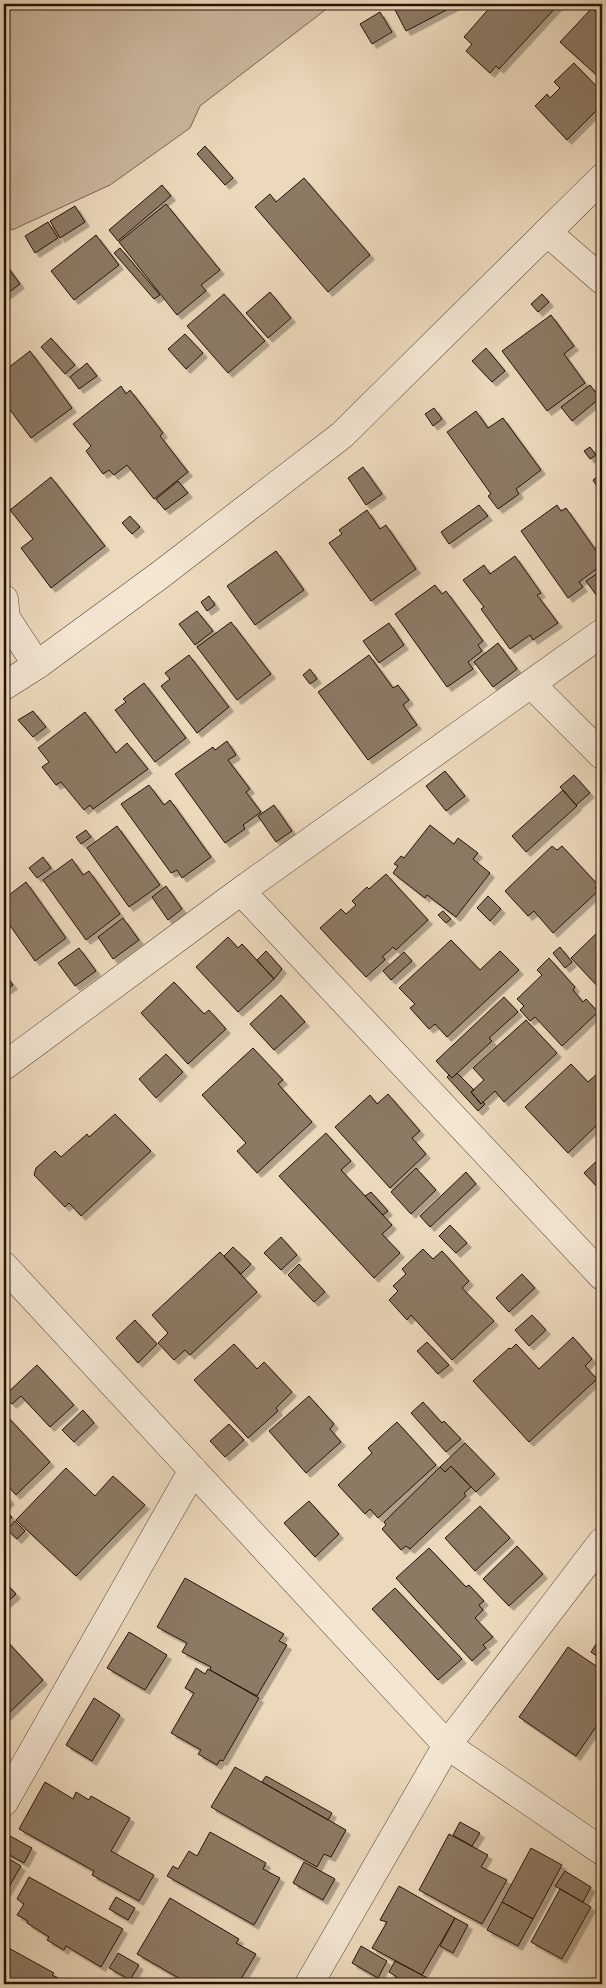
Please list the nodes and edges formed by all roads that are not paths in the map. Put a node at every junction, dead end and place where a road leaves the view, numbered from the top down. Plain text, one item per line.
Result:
1 (602, 178) edge
2 (548, 232) junction
3 (602, 280) edge
4 (4, 599) edge
5 (602, 633) edge
6 (37, 665) junction
7 (532, 685) junction
8 (4, 686) edge
9 (602, 755) edge
10 (241, 891) junction
11 (4, 1066) edge
12 (4, 1266) edge
13 (602, 1276) edge
14 (193, 1470) junction
15 (602, 1542) edge
16 (447, 1745) junction
17 (8, 1783) edge
18 (602, 1851) edge
19 (309, 1984) edge

1 - 2 street
2 - 3 street
2 - 6 street
4 - 6 street
5 - 7 street
6 - 8 street
7 - 9 street
7 - 10 street
10 - 11 street
10 - 13 street
12 - 14 street
14 - 16 street
14 - 17 street
15 - 16 street
16 - 18 street
16 - 19 street

